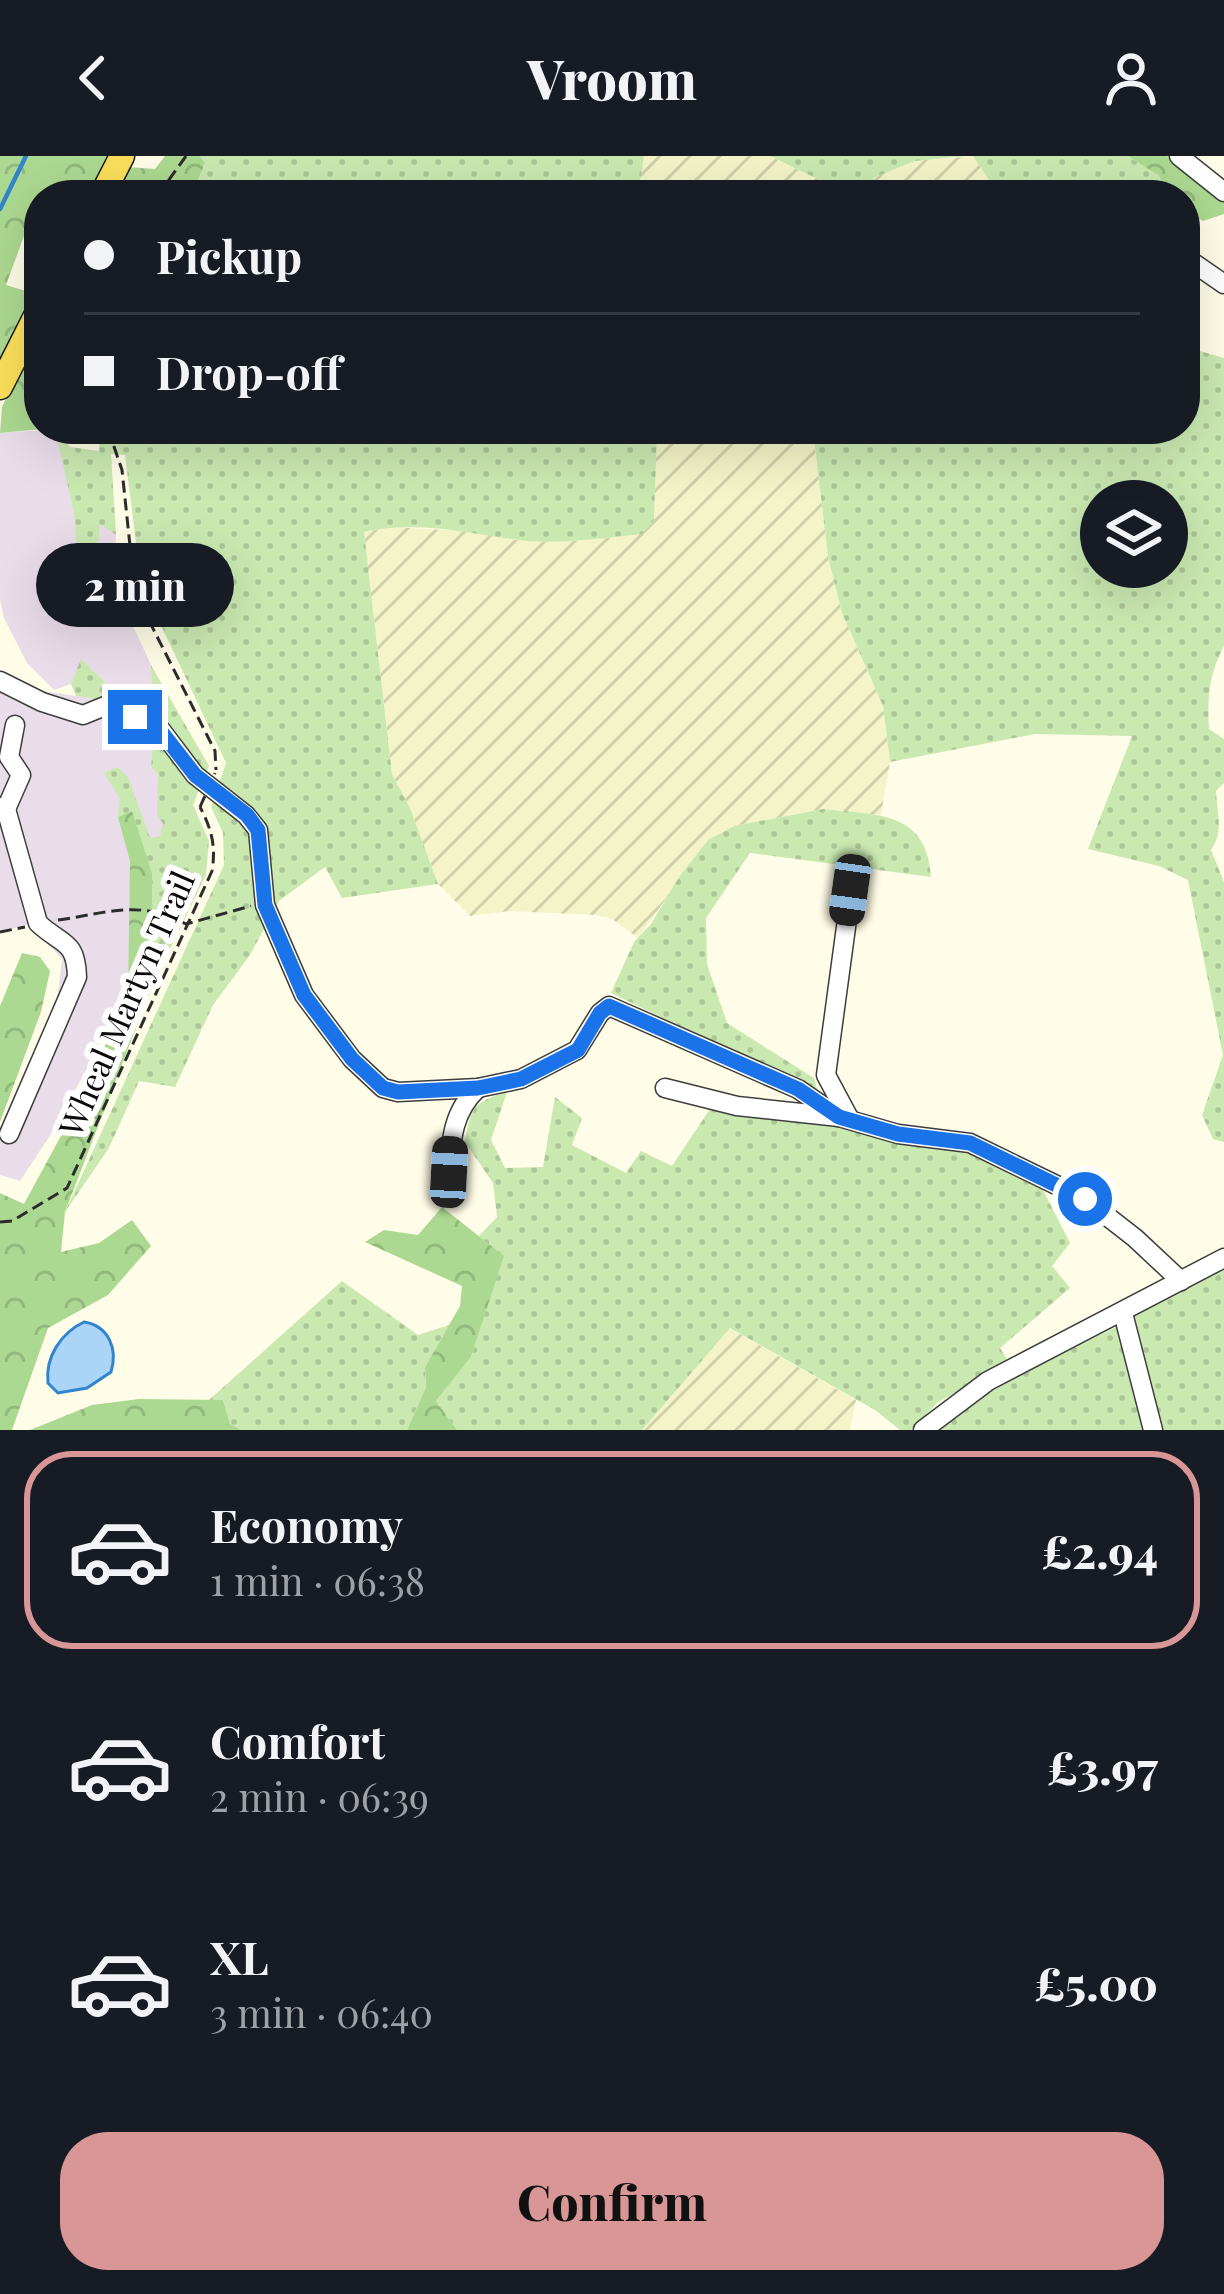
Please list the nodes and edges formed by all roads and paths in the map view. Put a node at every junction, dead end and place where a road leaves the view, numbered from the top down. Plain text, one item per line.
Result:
1 (1179, 156) edge
2 (1224, 191) edge
3 (24, 340) edge
4 (0, 387) edge
5 (113, 444) edge
6 (0, 681) edge
7 (15, 725) dead end
8 (3, 808) edge
9 (850, 890) dead end
10 (265, 905) junction
11 (38, 923) junction
12 (186, 924) junction
13 (0, 932) edge
14 (478, 1088) junction
15 (665, 1088) dead end
16 (845, 1118) junction
17 (9, 1134) dead end
18 (449, 1172) dead end
19 (0, 1222) edge
20 (1224, 1258) edge
21 (1181, 1281) junction
22 (1123, 1313) junction
23 (923, 1430) edge
24 (1153, 1430) edge

1 - 2 street
3 - 4 main road
5 - 12 path, Wheal Martyn Trail, bridge
6 - 10 street
7 - 8 street
8 - 11 street
9 - 16 street
10 - 12 path
10 - 14 street
11 - 12 path
11 - 13 path
11 - 17 street
12 - 19 path, Wheal Martyn Trail
14 - 16 street
14 - 18 street
15 - 16 street
16 - 21 street
20 - 21 street
21 - 22 street
22 - 23 street
22 - 24 street

